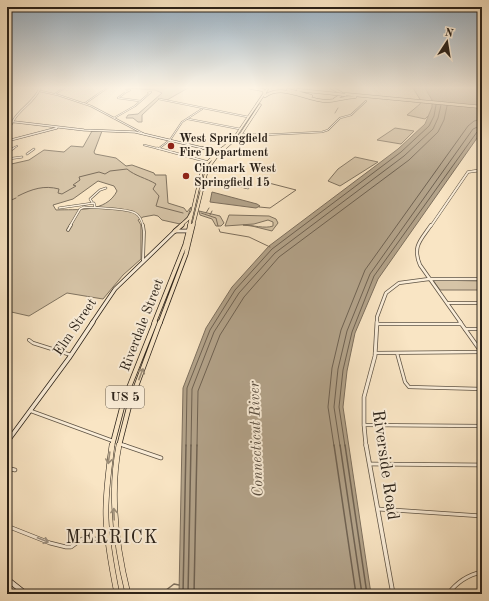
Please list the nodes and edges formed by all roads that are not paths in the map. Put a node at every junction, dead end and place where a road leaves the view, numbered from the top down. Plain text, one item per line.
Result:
1 (16, 116) edge
2 (110, 116) edge
3 (117, 116) edge
4 (191, 116) edge
5 (249, 116) joint
6 (252, 116) edge
7 (345, 116) edge
8 (114, 118) junction
9 (187, 119) junction
10 (7, 121) edge
11 (13, 121) junction
12 (59, 127) junction
13 (135, 130) junction
14 (240, 130) junction
15 (244, 130) junction
16 (7, 132) edge
17 (241, 134) junction
18 (251, 134) junction
19 (236, 135) junction
20 (170, 140) junction
21 (7, 141) edge
22 (144, 145) dead end
23 (17, 146) dead end
24 (34, 149) dead end
25 (157, 149) junction
26 (221, 152) junction
27 (7, 153) edge
28 (7, 159) edge
29 (208, 162) junction
30 (482, 170) edge
31 (204, 179) junction
32 (199, 181) junction
33 (106, 188) dead end
34 (248, 188) dead end
35 (201, 192) junction
36 (93, 202) junction
37 (59, 208) dead end
38 (95, 208) junction
39 (193, 210) junction
40 (68, 230) dead end
41 (175, 231) junction
42 (190, 231) junction
43 (172, 234) junction
44 (143, 261) junction
45 (429, 279) junction
46 (482, 279) edge
47 (447, 303) junction
48 (482, 303) edge
49 (376, 324) junction
50 (461, 324) junction
51 (465, 329) junction
52 (482, 329) edge
53 (29, 340) dead end
54 (482, 352) edge
55 (375, 353) junction
56 (397, 353) junction
57 (71, 355) junction
58 (482, 389) edge
59 (30, 410) junction
60 (364, 425) junction
61 (482, 426) edge
62 (112, 441) junction
63 (7, 442) edge
64 (119, 444) junction
65 (161, 458) dead end
66 (369, 464) junction
67 (482, 465) edge
68 (7, 468) edge
69 (15, 470) dead end
70 (377, 509) junction
71 (482, 516) edge
72 (7, 526) edge
73 (108, 539) junction
74 (482, 572) edge
75 (7, 579) edge
76 (7, 590) edge
77 (8, 594) edge
78 (26, 594) edge
79 (117, 594) edge
80 (128, 594) edge
81 (392, 594) edge
82 (448, 594) edge

1 - 11 street
2 - 8 street
3 - 8 street
4 - 9 street
5 - 14 main road, Riverdale Street / US 5
5 - 17 main road
6 - 15 main road, Riverdale Street / US 5
7 - 18 street
8 - 13 street
9 - 14 street
9 - 20 street
10 - 11 main road
11 - 12 main road
11 - 16 main road
12 - 13 main road
12 - 21 main road
13 - 20 main road
14 - 19 main road, Riverdale Street / US 5
15 - 17 main road, Riverdale Street / US 5
15 - 18 street
17 - 18 street
17 - 19 main road
17 - 26 main road, Riverdale Street / US 5
19 - 26 main road, Riverdale Street / US 5
20 - 25 street
20 - 26 main road
22 - 25 street
23 - 27 street
24 - 28 street
25 - 29 street
26 - 29 main road, Riverdale Street / US 5
26 - 31 main road, Riverdale Street / US 5
29 - 32 main road, Riverdale Street / US 5
30 - 45 street
31 - 34 street
31 - 35 main road, Riverdale Street / US 5
32 - 35 main road
32 - 39 main road, Riverdale Street / US 5
33 - 36 street
35 - 42 main road, Riverdale Street / US 5
36 - 37 street
36 - 38 street
38 - 40 street
38 - 44 street
39 - 41 main road
39 - 42 main road, Riverdale Street / US 5
41 - 42 main road
41 - 43 main road, Elm Street
42 - 43 main road
42 - 62 main road, Riverdale Street / US 5
64 -> 42 main road, Riverdale Street / US 5
43 - 44 main road, Elm Street
44 - 57 main road, Elm Street
45 - 46 street
45 - 47 street
45 - 49 street, Riverside Road
47 - 48 street
47 - 50 street
49 - 50 street
49 - 55 street, Riverside Road
50 - 51 street
51 - 52 street
51 - 54 street
53 - 57 street
54 - 56 street
55 - 56 street
55 - 60 street, Riverside Road
56 - 58 street
57 - 59 main road, Elm Street
59 - 62 street
59 - 63 main road, Elm Street
60 - 61 street
60 - 66 street, Riverside Road
62 -> 73 main road, Riverdale Street / US 5
64 - 65 street
80 -> 64 main road, Riverdale Street / US 5
66 - 67 street
66 - 70 street, Riverside Road
68 - 69 street
70 - 71 street
70 - 81 street, Riverside Road
72 -> 73 street
73 - 79 main road, Riverdale Street / US 5
74 - 82 street
75 - 78 main road
76 - 77 main road

